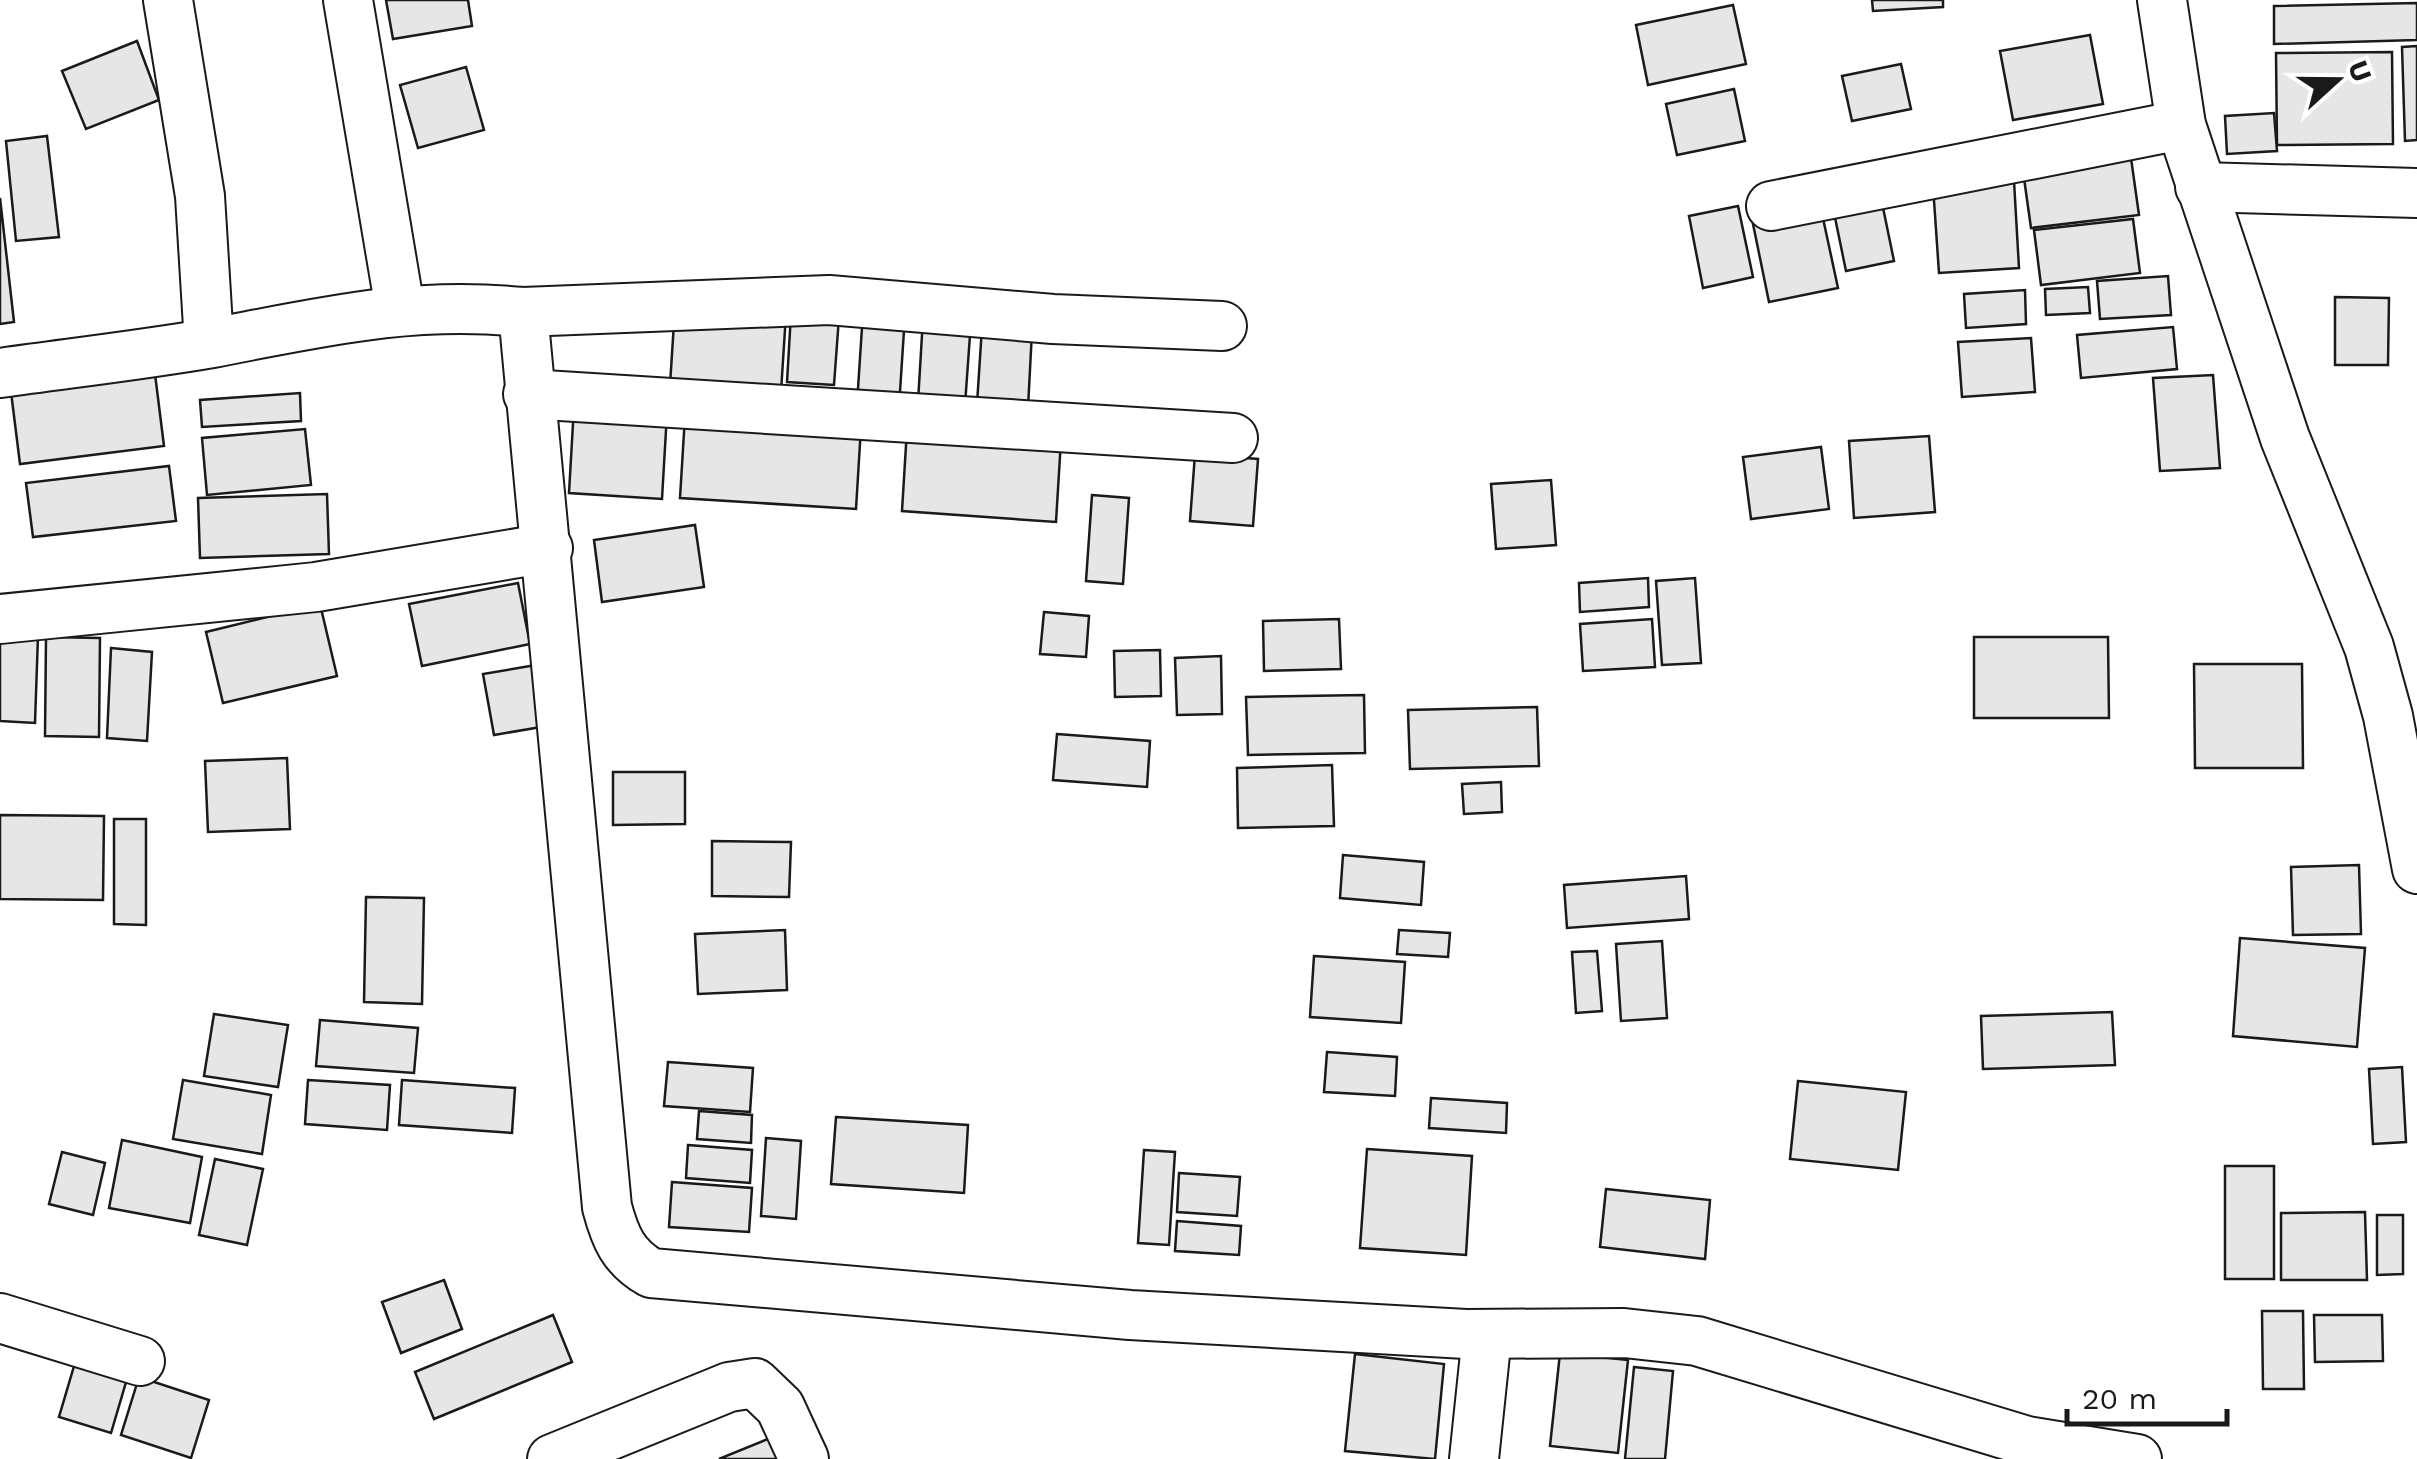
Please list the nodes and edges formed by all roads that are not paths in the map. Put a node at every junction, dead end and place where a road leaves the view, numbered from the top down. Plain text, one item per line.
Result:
1 (168, 0) edge
2 (348, 0) edge
3 (2162, 0) edge
4 (2181, 125) junction
5 (2200, 188) junction
6 (2417, 194) edge
7 (1771, 206) dead end
8 (400, 308) junction
9 (523, 312) junction
10 (1222, 326) dead end
11 (209, 343) junction
12 (0, 373) edge
13 (528, 394) junction
14 (1233, 438) dead end
15 (548, 548) junction
16 (0, 619) edge
17 (2417, 869) edge
18 (0, 1318) edge
19 (1487, 1335) junction
20 (140, 1360) dead end
21 (2025, 1450) edge
22 (552, 1459) edge
23 (804, 1459) edge
24 (1474, 1459) edge
25 (2137, 1459) edge

1 - 11 street
2 - 8 street
3 - 4 street
4 - 5 street
4 - 7 street
5 - 6 street
5 - 17 street
8 - 9 street
8 - 11 street
9 - 10 street
9 - 13 street
11 - 12 street
13 - 14 street
13 - 15 street
15 - 16 street
15 - 19 street
18 - 20 street
19 - 21 street
19 - 24 street
21 - 25 street
22 - 23 street

